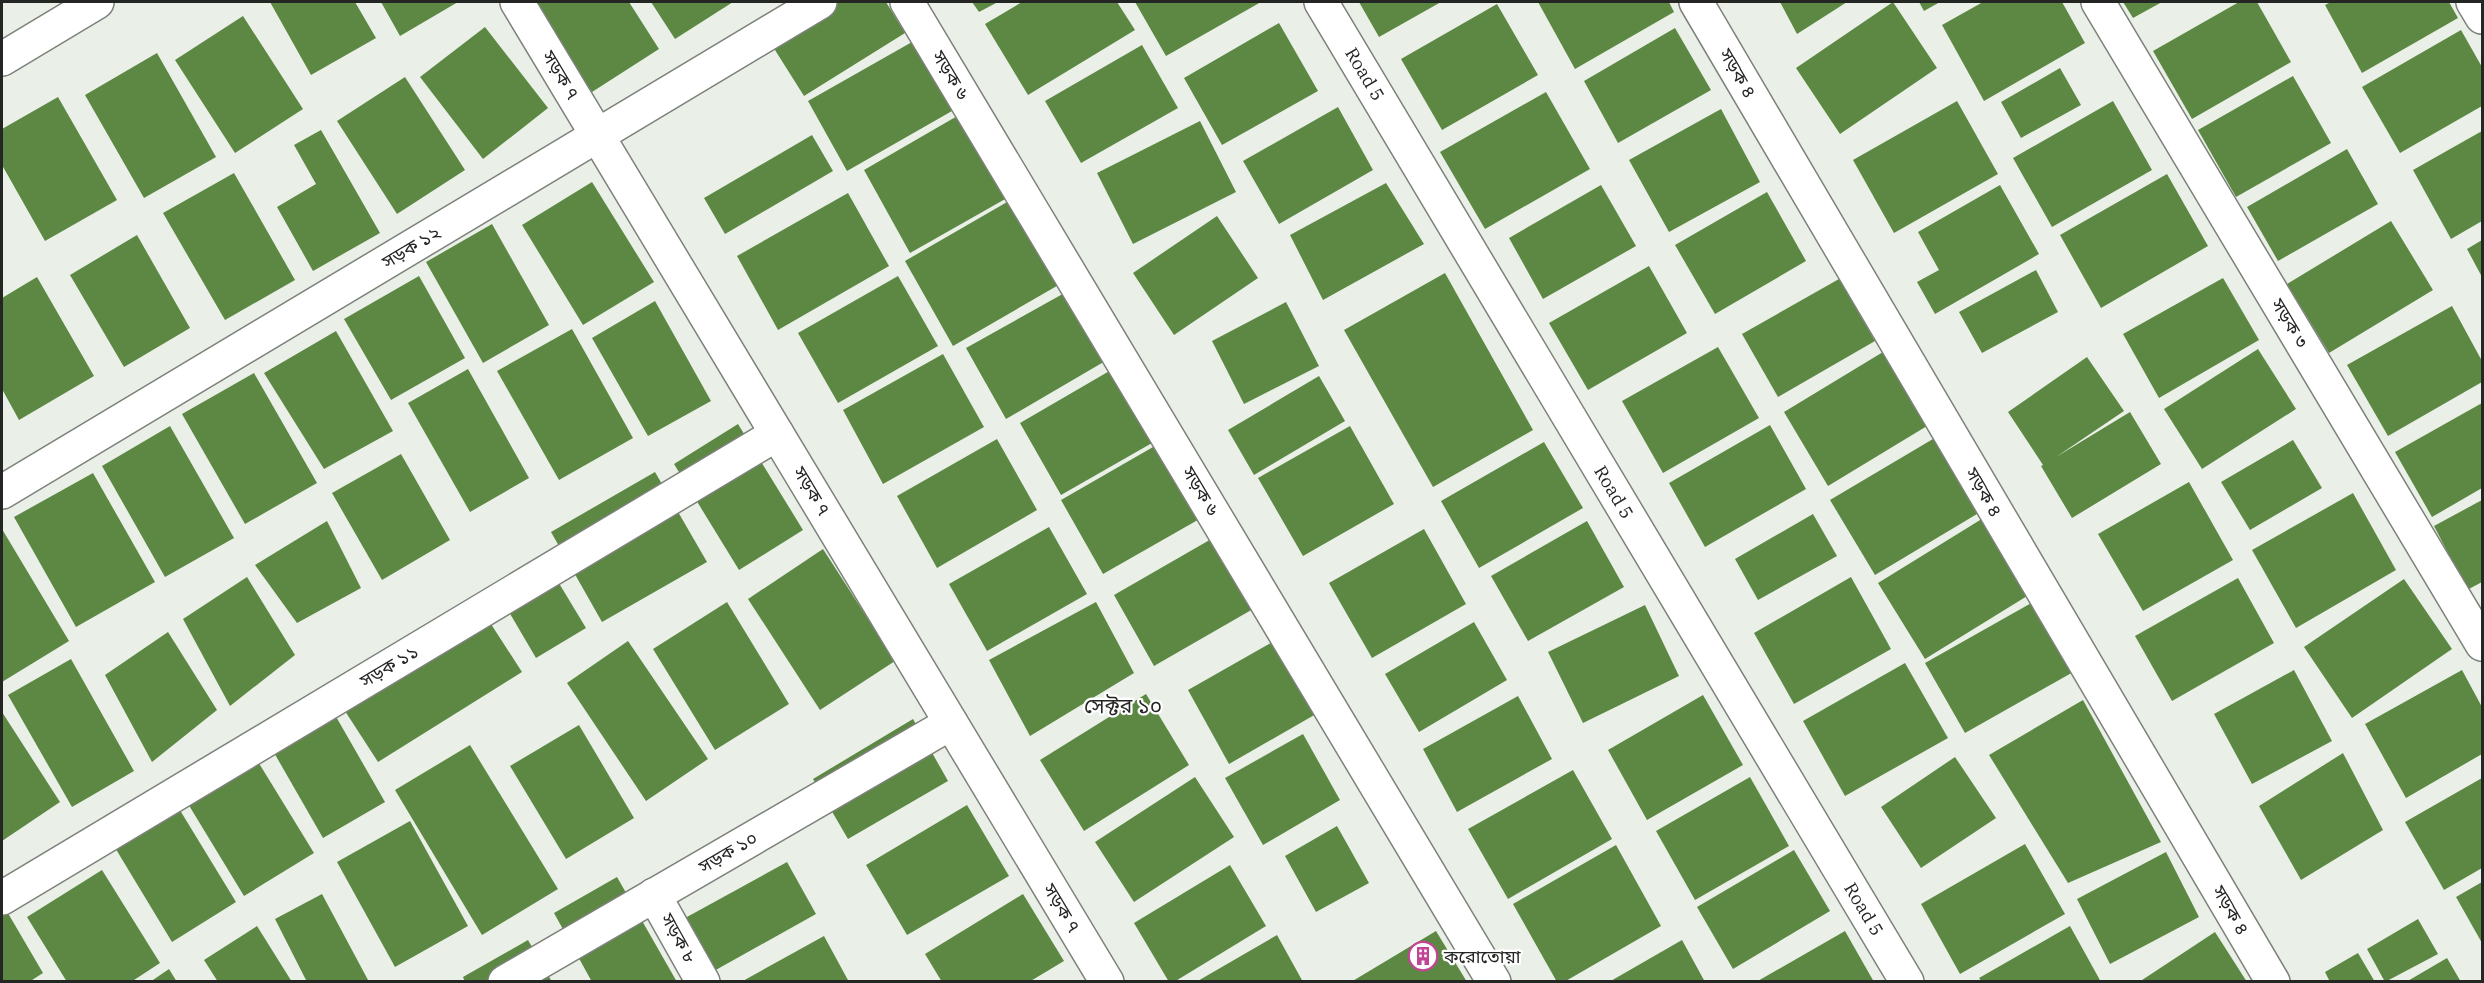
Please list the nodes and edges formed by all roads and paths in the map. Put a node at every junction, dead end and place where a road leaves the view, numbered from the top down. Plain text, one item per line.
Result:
1 (97, 2) edge
2 (517, 2) edge
3 (820, 2) edge
4 (907, 2) edge
5 (1321, 2) edge
6 (1696, 2) edge
7 (2098, 2) edge
8 (2473, 2) edge
9 (2482, 18) edge
10 (2, 58) edge
11 (597, 135) junction
12 (777, 434) junction
13 (2, 492) edge
14 (2482, 644) edge
15 (951, 723) junction
16 (654, 895) junction
17 (2, 898) edge
18 (505, 981) edge
19 (703, 981) edge
20 (1107, 981) edge
21 (1494, 981) edge
22 (1907, 981) edge
23 (2273, 981) edge

1 - 10 street
2 - 11 street, সড়ক ৭
3 - 11 street, সড়ক ১২
4 - 21 street, সড়ক ৬
5 - 22 street, Road 5
6 - 23 street, সড়ক ৪
7 - 14 street, সড়ক ৩
8 - 9 street
11 - 12 street, সড়ক ৭
11 - 13 street, সড়ক ১২
12 - 15 street, সড়ক ৭
12 - 17 street, সড়ক ১১
15 - 16 street, সড়ক ১০
15 - 20 street, সড়ক ৭
16 - 18 street, সড়ক ১০
16 - 19 street, সড়ক ৮

